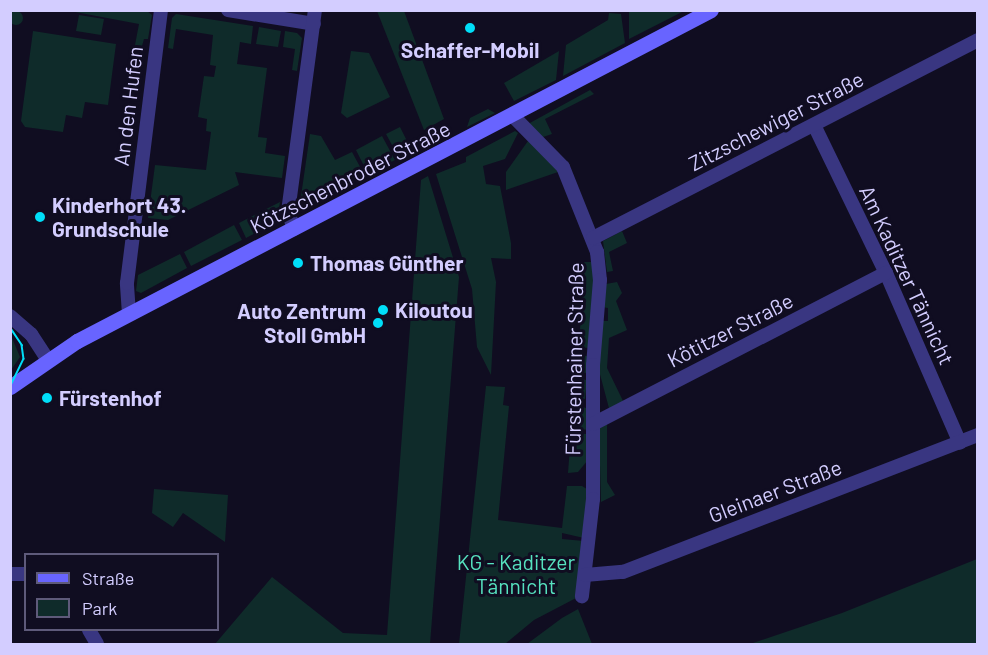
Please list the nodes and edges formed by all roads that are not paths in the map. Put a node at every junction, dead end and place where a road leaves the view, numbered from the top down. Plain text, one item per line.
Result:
1 (161, 10) edge
2 (228, 10) edge
3 (711, 10) edge
4 (314, 17) edge
5 (978, 40) edge
6 (512, 115) junction
7 (813, 125) junction
8 (294, 229) junction
9 (593, 238) junction
10 (886, 273) junction
11 (129, 314) junction
12 (10, 316) edge
13 (47, 359) junction
14 (10, 387) edge
15 (593, 424) junction
16 (978, 435) edge
17 (960, 443) junction
18 (585, 574) junction
19 (582, 596) dead end
20 (90, 631) edge
21 (97, 645) edge

1 - 11 street, An den Hufen
2 - 4 street
3 - 6 street, Kötzschenbroder Straße
4 - 8 street
5 - 7 street, Zitzschewiger Straße
6 - 8 street, Kötzschenbroder Straße
6 - 9 street, Fürstenhainer Straße
7 - 9 street, Zitzschewiger Straße
7 - 10 street, Am Kaditzer Tännicht
8 - 11 street, Kötzschenbroder Straße
9 - 15 street, Fürstenhainer Straße
10 - 15 street, Kötitzer Straße
10 - 17 street, Am Kaditzer Tännicht
11 - 13 street, Kötzschenbroder Straße
12 - 13 street
13 - 14 street, Kötzschenbroder Straße
15 - 18 street, Fürstenhainer Straße
16 - 17 street, Gleinaer Straße
17 - 18 street, Gleinaer Straße
18 - 19 street, Fürstenhainer Straße
20 - 21 street

